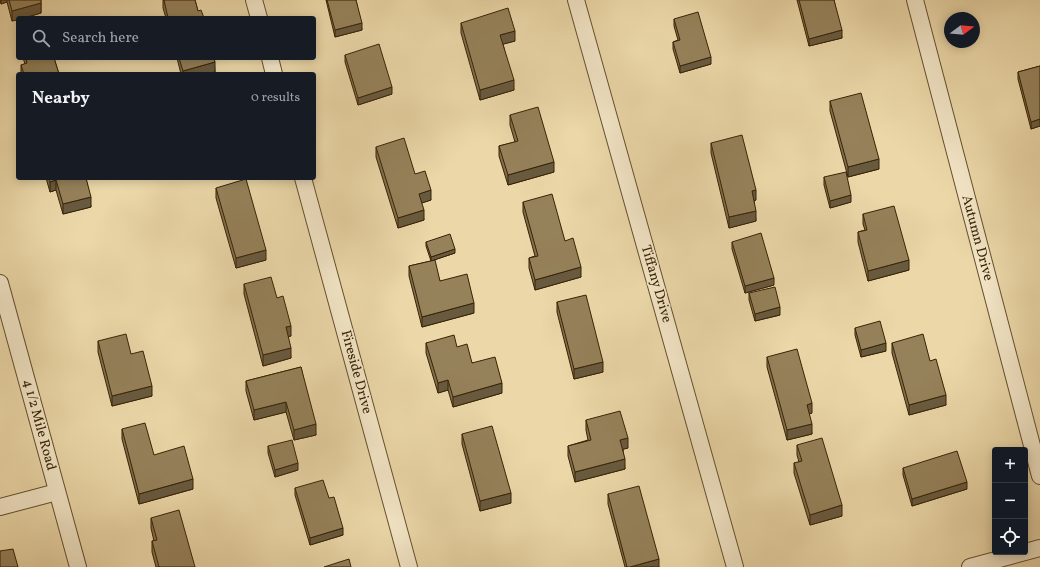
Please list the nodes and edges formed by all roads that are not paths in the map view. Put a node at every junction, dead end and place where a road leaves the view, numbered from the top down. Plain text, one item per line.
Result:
1 (254, 0) edge
2 (576, 0) edge
3 (915, 0) edge
4 (258, 16) edge
5 (270, 60) edge
6 (274, 72) edge
7 (304, 180) edge
8 (0, 283) edge
9 (1040, 476) edge
10 (57, 492) junction
11 (0, 507) edge
12 (1040, 548) edge
13 (78, 567) edge
14 (409, 567) edge
15 (735, 567) edge
16 (970, 567) edge

1 - 4 street
2 - 15 street, Tiffany Drive
3 - 9 street, Autumn Drive
5 - 6 street
7 - 14 street, Fireside Drive
8 - 10 street, 4 1/2 Mile Road
10 - 11 street
10 - 13 street, 4 1/2 Mile Road
12 - 16 street

